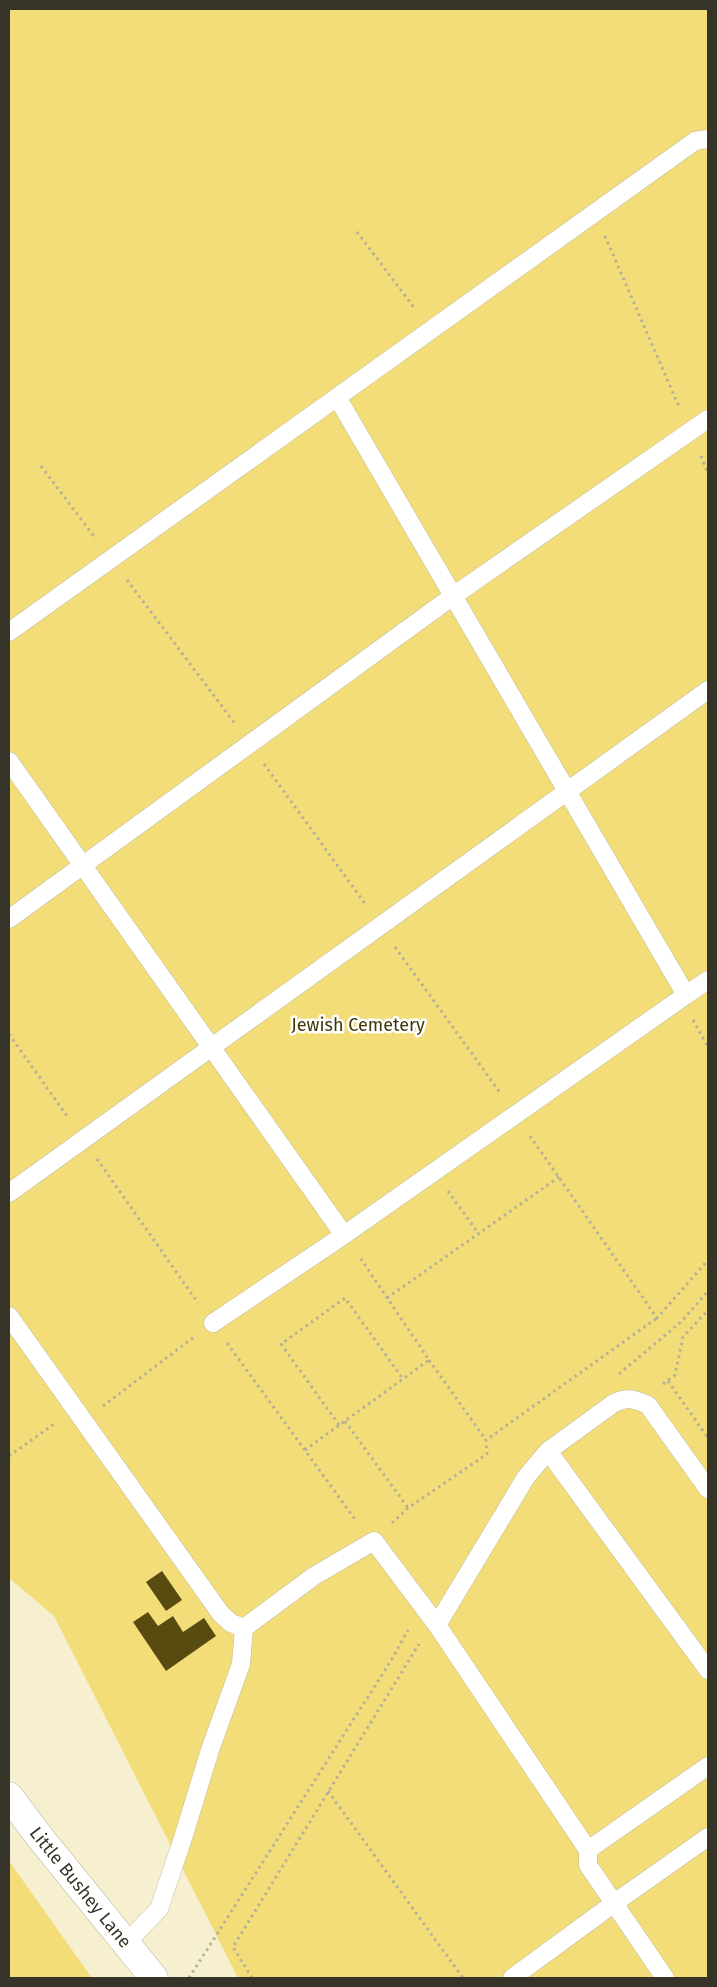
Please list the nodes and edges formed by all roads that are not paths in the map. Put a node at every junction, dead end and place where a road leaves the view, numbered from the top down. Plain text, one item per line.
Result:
1 (708, 139) edge
2 (338, 397) junction
3 (708, 419) edge
4 (453, 596) junction
5 (9, 632) edge
6 (708, 690) edge
7 (9, 761) edge
8 (567, 791) junction
9 (83, 865) junction
10 (9, 919) edge
11 (708, 980) edge
12 (686, 995) junction
13 (212, 1048) junction
14 (9, 1193) edge
15 (344, 1235) junction
16 (9, 1316) edge
17 (213, 1324) road end
18 (548, 1450) junction
19 (708, 1490) edge
20 (437, 1625) junction
21 (244, 1628) junction
22 (708, 1670) edge
23 (708, 1766) edge
24 (9, 1796) edge
25 (708, 1838) edge
26 (588, 1850) junction
27 (613, 1904) junction
28 (125, 1944) junction
29 (154, 1978) edge
30 (512, 1978) edge
31 (665, 1978) edge

1 - 2 lane
2 - 4 lane
2 - 5 lane
3 - 4 lane
4 - 8 lane
4 - 9 lane
6 - 8 lane
7 - 9 lane
8 - 12 lane
8 - 13 lane
9 - 10 lane
9 - 13 lane
11 - 12 lane
12 - 15 lane
13 - 14 lane
13 - 15 lane
15 - 17 lane
16 - 21 lane
18 - 19 lane
18 - 20 lane
18 - 22 lane
20 - 21 lane
20 - 26 lane
21 - 28 lane
23 - 26 lane
24 - 28 street, Little Bushey Lane
25 - 27 lane
26 - 27 lane
27 - 30 lane
27 - 31 lane
28 - 29 street, Little Bushey Lane

